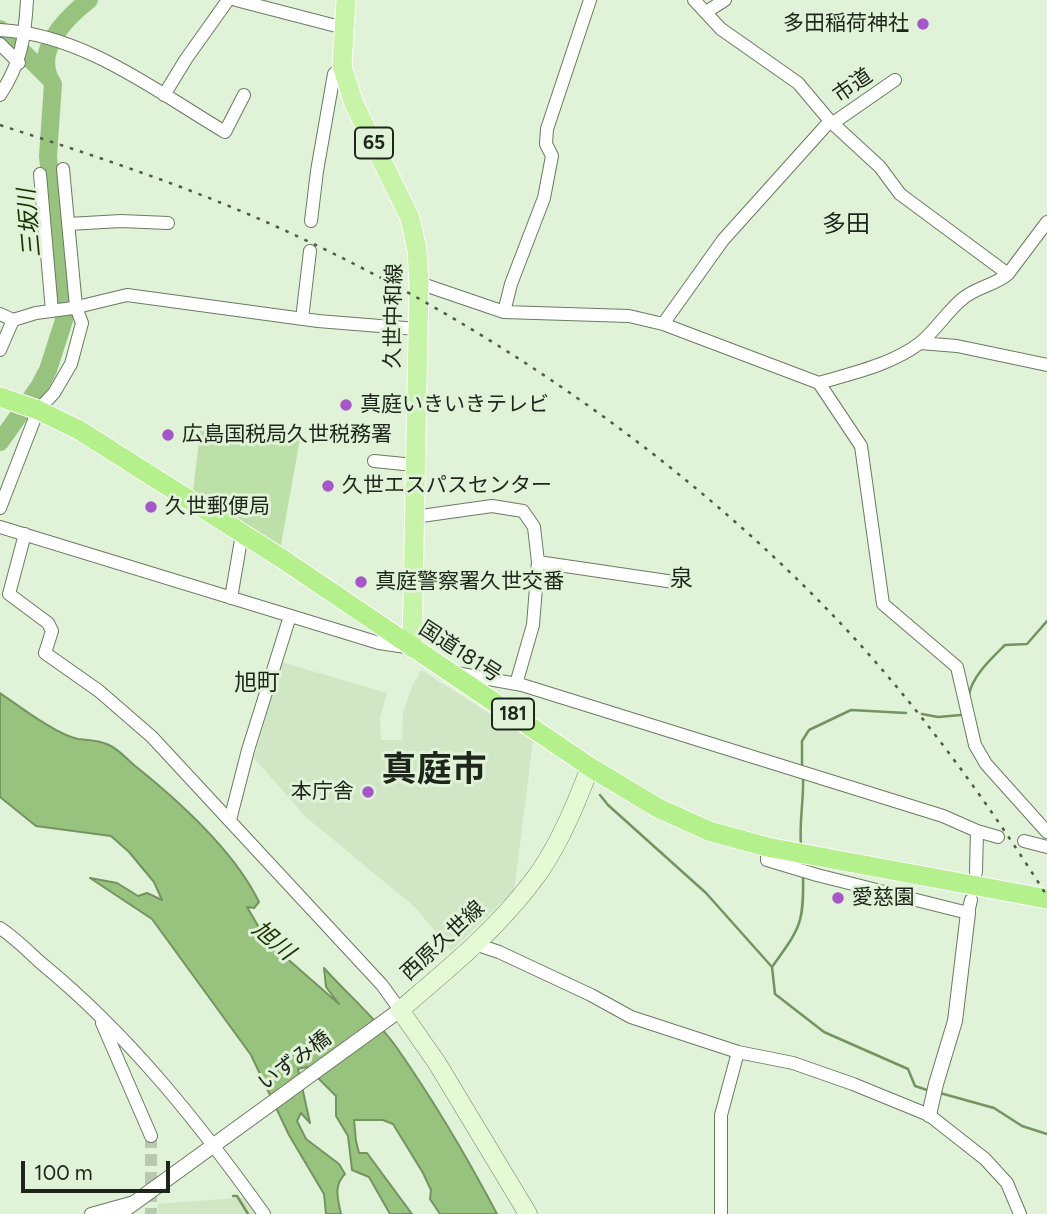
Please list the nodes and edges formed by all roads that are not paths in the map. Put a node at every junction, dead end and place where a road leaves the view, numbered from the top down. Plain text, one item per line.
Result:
1 (27, 0) edge
2 (228, 0) edge
3 (236, 0) edge
4 (346, 0) edge
5 (590, 0) edge
6 (694, 0) edge
7 (725, 0) edge
8 (706, 12) junction
9 (344, 28) junction
10 (0, 30) edge
11 (25, 32) junction
12 (0, 44) edge
13 (19, 63) junction
14 (342, 66) junction
15 (895, 80) dead end
16 (0, 95) edge
17 (164, 95) junction
18 (244, 95) dead end
19 (831, 122) junction
20 (63, 169) dead end
21 (40, 174) dead end
22 (311, 221) dead end
23 (1047, 222) edge
24 (169, 223) dead end
25 (68, 224) junction
26 (310, 251) dead end
27 (1008, 274) junction
28 (419, 284) junction
29 (74, 307) junction
30 (52, 312) junction
31 (504, 312) junction
32 (0, 314) edge
33 (302, 319) junction
34 (13, 320) junction
35 (663, 324) junction
36 (417, 329) junction
37 (920, 344) junction
38 (0, 351) edge
39 (1047, 365) edge
40 (819, 383) junction
41 (9, 400) edge
42 (38, 410) junction
43 (374, 461) dead end
44 (414, 466) junction
45 (0, 508) edge
46 (414, 517) junction
47 (0, 527) edge
48 (24, 534) junction
49 (242, 534) junction
50 (538, 562) junction
51 (674, 582) dead end
52 (230, 598) junction
53 (290, 616) junction
54 (383, 637) junction
55 (412, 648) junction
56 (449, 671) junction
57 (516, 684) junction
58 (590, 766) junction
59 (230, 820) junction
60 (977, 831) junction
61 (1047, 832) edge
62 (998, 837) dead end
63 (1024, 841) dead end
64 (767, 847) junction
65 (1047, 847) edge
66 (976, 872) dead end
67 (1042, 898) edge
68 (970, 906) joint
69 (0, 928) edge
70 (475, 944) junction
71 (400, 1010) junction
72 (98, 1014) junction
73 (738, 1052) junction
74 (929, 1115) junction
75 (151, 1136) tunnel mouth
76 (214, 1145) junction
77 (138, 1200) junction
78 (91, 1214) edge
79 (118, 1214) edge
80 (264, 1214) edge
81 (528, 1214) edge
82 (721, 1214) edge
83 (1020, 1214) edge

1 - 11 street
2 - 17 street
3 - 9 street
4 - 9 main road, 久世中和線 / 65
5 - 31 street
6 - 8 street
7 - 8 street
8 - 19 street
9 - 14 main road, 久世中和線 / 65
10 - 11 street
11 - 13 street
11 - 17 street
12 - 13 street
13 - 16 street
14 - 22 street
14 - 28 main road, 久世中和線 / 65
15 - 19 street, 市道
17 - 18 street
19 - 27 street
19 - 35 street, 市道
20 - 25 street
21 - 30 street
23 - 27 street
24 - 25 street
25 - 29 street
26 - 33 street
27 - 37 street
28 - 31 street
28 - 36 main road, 久世中和線 / 65
29 - 30 street
29 - 33 street
29 - 42 street
30 - 34 street
31 - 35 street
32 - 34 street
33 - 36 street
34 - 38 street
35 - 40 street
36 - 44 main road, 久世中和線 / 65
37 - 39 street
37 - 40 street
40 - 61 street
41 - 42 highway, 国道181号 / 181
42 - 45 street
42 - 49 highway, 国道181号 / 181
43 - 44 street
44 - 46 main road, 久世中和線 / 65
46 - 50 street
46 - 55 main road, 久世中和線 / 65
47 - 48 street
48 - 52 street
48 - 59 street
49 - 52 street
49 - 54 highway, 国道181号 / 181
50 - 51 street
50 - 57 street
52 - 53 street
53 - 54 street
53 - 59 street
54 - 55 highway, 国道181号 / 181
55 - 56 highway, 国道181号 / 181
56 - 57 street
56 - 58 highway, 国道181号 / 181
57 - 60 street
58 - 64 highway, 国道181号 / 181
58 - 70 main road, 西原久世線
59 - 71 street
60 - 62 street
60 - 66 street
63 - 65 street
64 - 67 highway, 国道181号 / 181
64 - 68 street
68 - 74 street
69 - 72 street
70 - 71 main road, 西原久世線
70 - 73 street
71 - 76 street, いずみ橋
71 - 81 main road, 西原久世線
72 - 75 street
72 - 76 street
73 - 74 street
73 - 82 street
74 - 83 street
76 - 77 street, いずみ橋
76 - 80 street
77 - 78 street
77 - 79 street, いずみ橋

